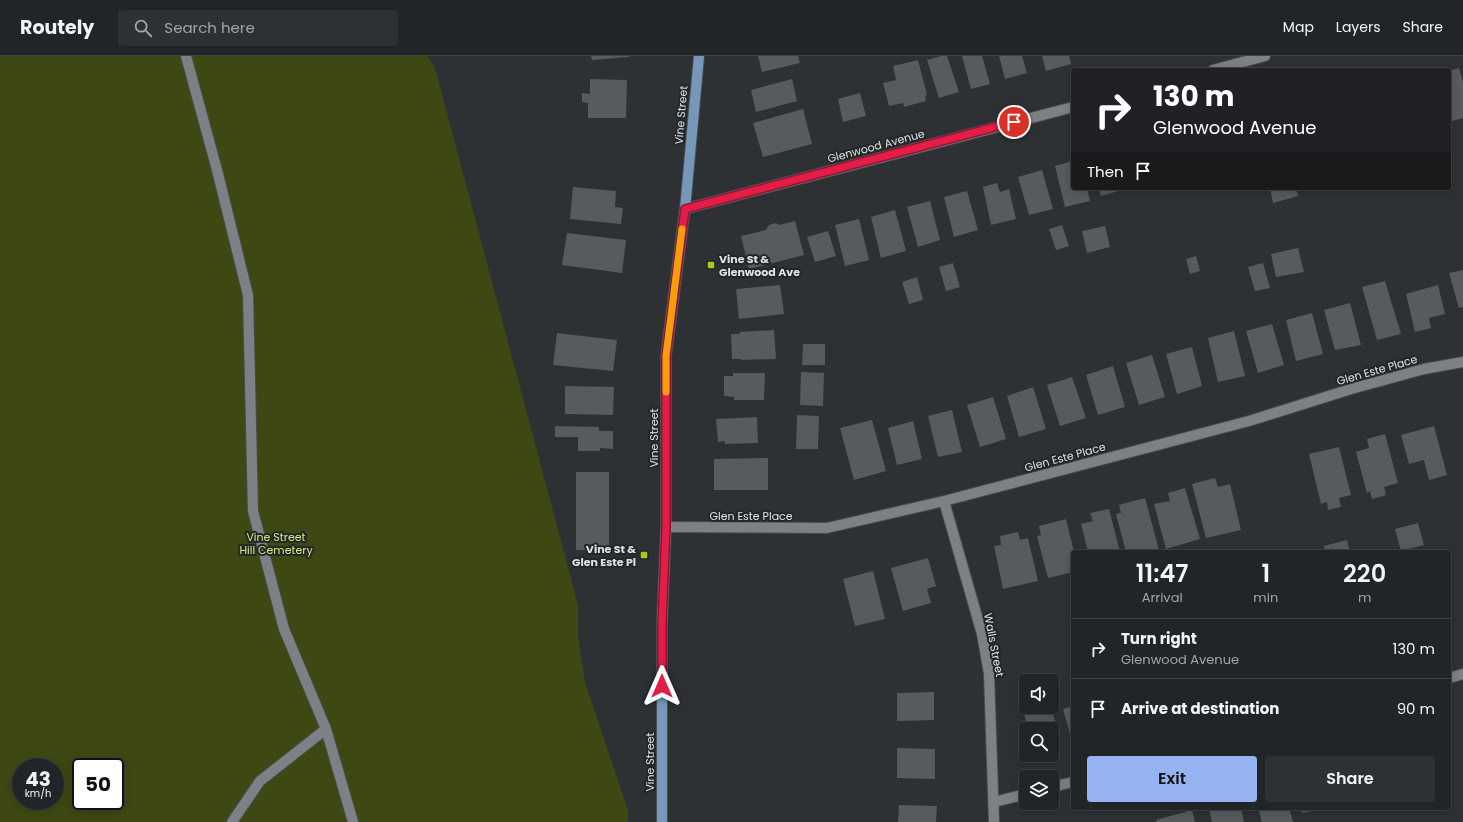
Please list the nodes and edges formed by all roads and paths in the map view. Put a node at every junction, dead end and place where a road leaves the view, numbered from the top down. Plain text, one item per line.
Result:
1 (186, 56) edge
2 (699, 56) edge
3 (1265, 56) edge
4 (1221, 68) edge
5 (1071, 108) edge
6 (685, 209) junction
7 (1463, 362) edge
8 (944, 501) junction
9 (666, 527) junction
10 (1463, 674) edge
11 (1451, 677) edge
12 (326, 729) junction
13 (1071, 782) edge
14 (1059, 785) edge
15 (1019, 796) edge
16 (994, 802) junction
17 (232, 822) edge
18 (352, 822) edge
19 (662, 822) edge
20 (994, 822) edge

1 - 12 street
2 - 6 main road, Vine Street
3 - 4 street
5 - 6 street, Glenwood Avenue
6 - 9 main road, Vine Street
7 - 8 street, Glen Este Place
8 - 9 street, Glen Este Place
8 - 16 street, Walls Street
9 - 19 main road, Vine Street
10 - 11 street
12 - 17 street
12 - 18 street
13 - 14 street
15 - 16 street
16 - 20 street, Walls Street

